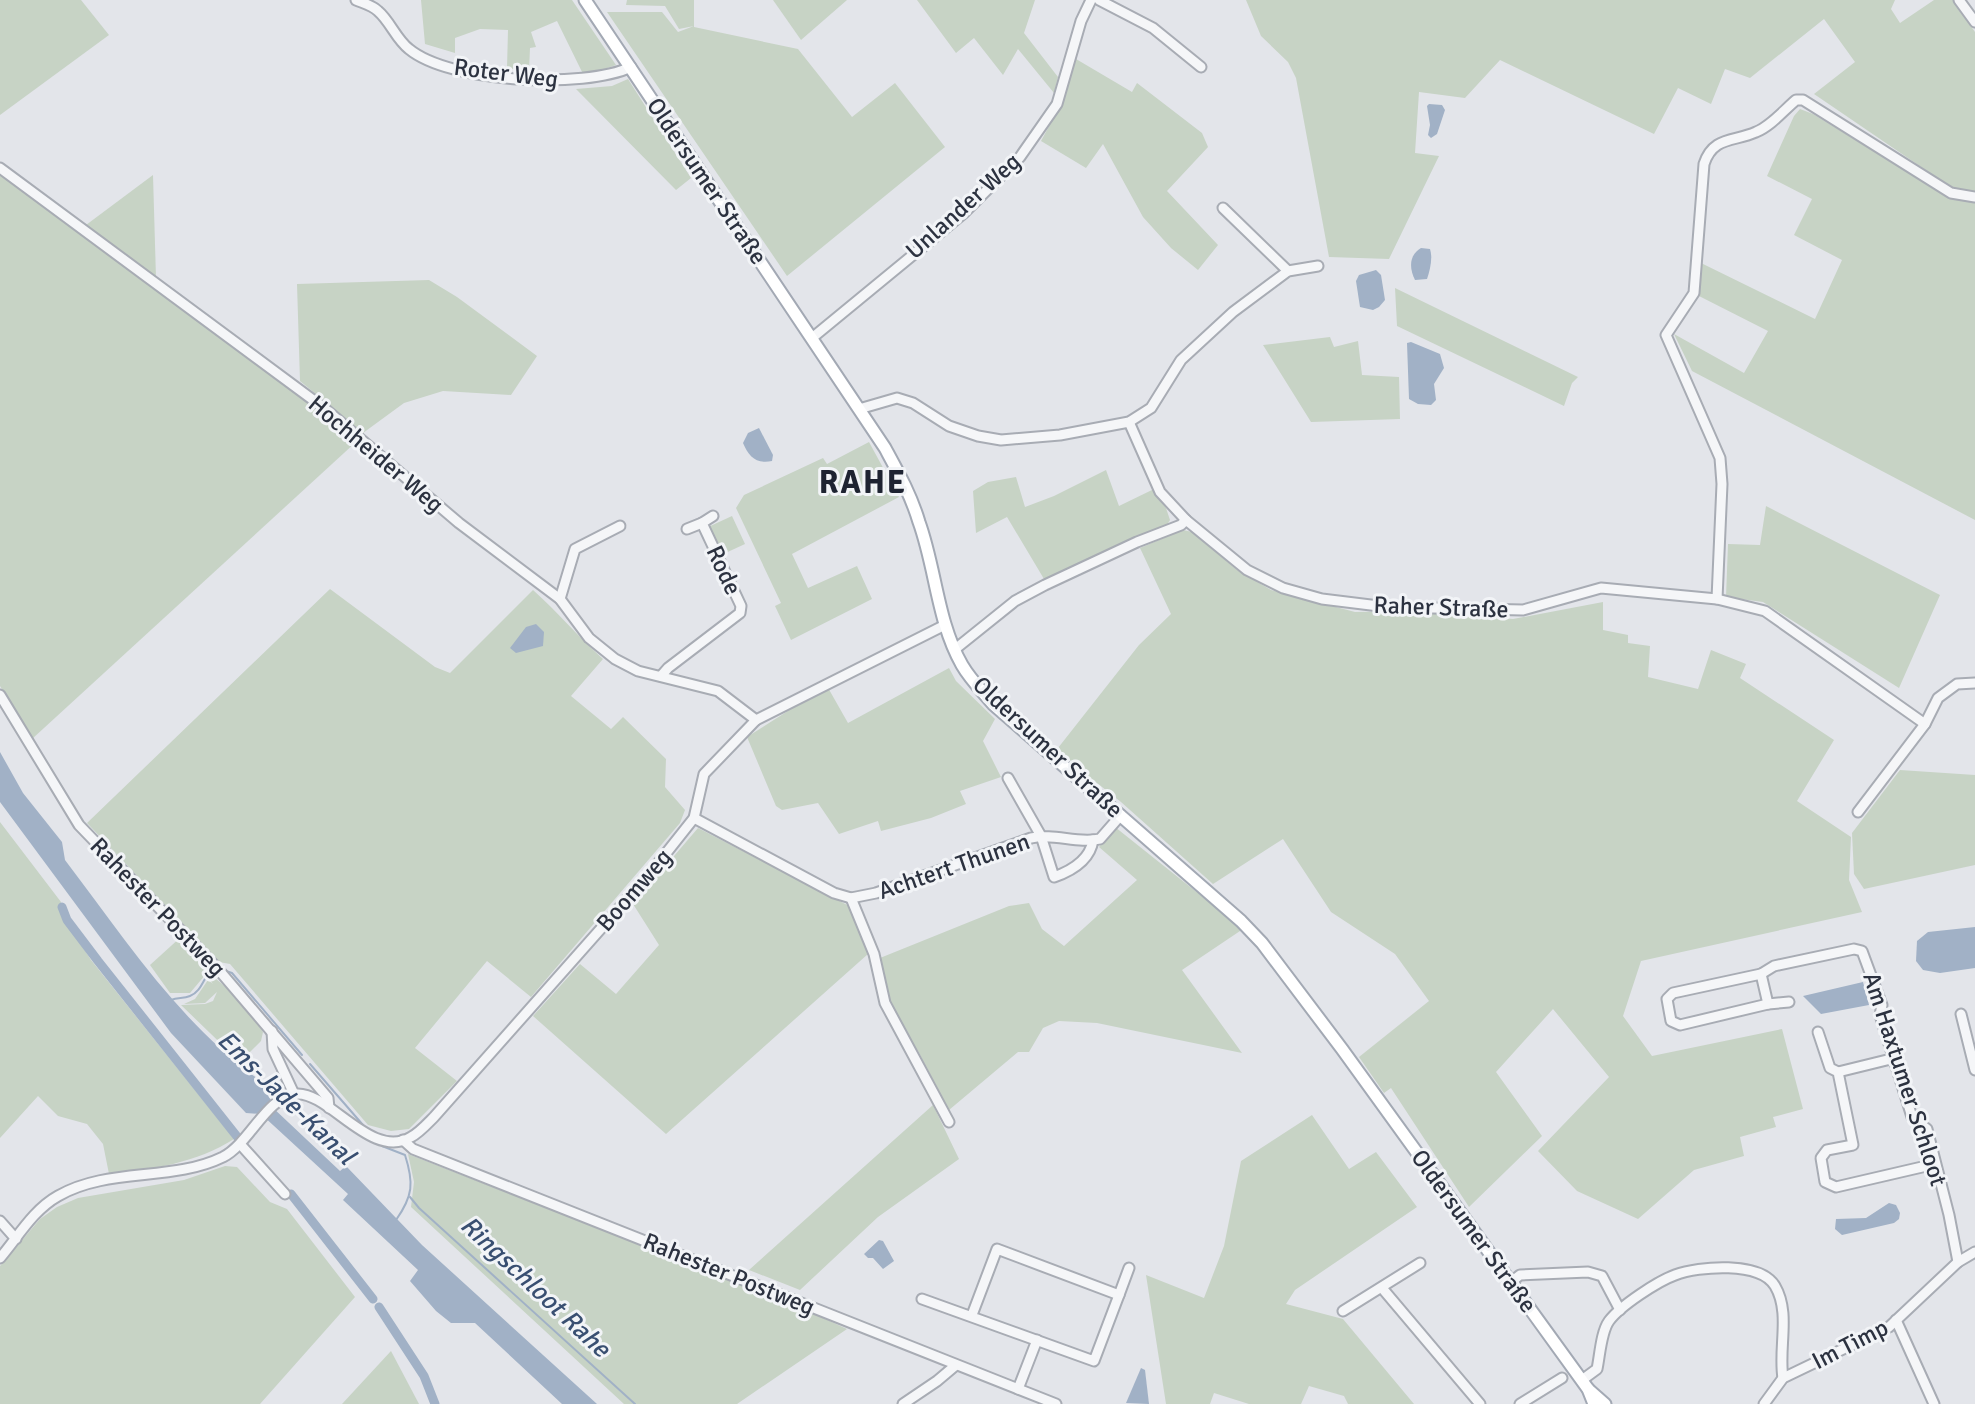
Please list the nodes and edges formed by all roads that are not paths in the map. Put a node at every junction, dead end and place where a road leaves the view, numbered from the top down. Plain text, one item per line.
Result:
1 (356, 0) edge
2 (585, 0) edge
3 (1091, 0) edge
4 (1099, 0) edge
5 (1959, 0) edge
6 (1975, 22) edge
7 (631, 67) junction
8 (1201, 67) dead end
9 (0, 168) edge
10 (1975, 197) edge
11 (1223, 208) dead end
12 (1318, 266) dead end
13 (1288, 271) junction
14 (812, 338) junction
15 (859, 409) junction
16 (1129, 422) junction
17 (713, 516) dead end
18 (1186, 520) junction
19 (702, 523) junction
20 (620, 526) dead end
21 (687, 529) dead end
22 (560, 599) junction
23 (1717, 599) junction
24 (945, 625) junction
25 (954, 650) junction
26 (661, 676) junction
27 (1975, 683) edge
28 (0, 695) edge
29 (756, 720) junction
30 (1925, 724) junction
31 (1008, 778) dead end
32 (1858, 812) dead end
33 (1121, 815) junction
34 (694, 818) junction
35 (1041, 836) junction
36 (1093, 840) junction
37 (851, 898) junction
38 (1761, 974) junction
39 (1789, 1002) dead end
40 (1768, 1004) junction
41 (1961, 1014) dead end
42 (272, 1031) junction
43 (1818, 1032) dead end
44 (1895, 1058) junction
45 (1975, 1070) edge
46 (1838, 1072) junction
47 (294, 1094) junction
48 (329, 1108) junction
49 (949, 1122) dead end
50 (403, 1140) junction
51 (240, 1144) junction
52 (1935, 1164) junction
53 (285, 1194) dead end
54 (0, 1221) edge
55 (16, 1239) junction
56 (1975, 1252) edge
57 (0, 1258) edge
58 (1958, 1262) junction
59 (1420, 1263) dead end
60 (1129, 1268) dead end
61 (1511, 1282) junction
62 (1382, 1288) junction
63 (1119, 1295) junction
64 (922, 1299) dead end
65 (1620, 1310) junction
66 (1343, 1311) dead end
67 (972, 1315) junction
68 (1896, 1320) junction
69 (1037, 1340) junction
70 (956, 1365) junction
71 (1562, 1378) dead end
72 (1783, 1378) junction
73 (1585, 1385) junction
74 (1018, 1389) junction
75 (1042, 1402) edge
76 (903, 1404) edge
77 (1056, 1404) edge
78 (1480, 1404) edge
79 (1520, 1404) edge
80 (1594, 1404) edge
81 (1605, 1404) edge
82 (1764, 1404) edge
83 (1934, 1404) edge

1 - 7 street, Roter Weg
2 - 7 main road, Oldersumer Straße
3 - 14 street, Unlander Weg
4 - 8 street
5 - 6 street
7 - 14 main road, Oldersumer Straße
9 - 22 street, Hochheider Weg
10 - 23 street
11 - 13 street
12 - 13 street
13 - 16 street
14 - 15 main road, Oldersumer Straße
15 - 16 street
15 - 24 main road, Oldersumer Straße
16 - 18 street, Raher Straße
17 - 19 street, Rode
18 - 23 street, Raher Straße
18 - 25 street
19 - 21 street, Rode
19 - 26 street, Rode
20 - 22 street
22 - 26 street, Hochheider Weg
23 - 30 street, Raher Straße
24 - 25 main road, Oldersumer Straße
24 - 29 street, Boomweg
25 - 33 main road, Oldersumer Straße
26 - 29 street, Hochheider Weg
27 - 30 street
28 - 42 street, Rahester Postweg
29 - 34 street, Boomweg
30 - 32 street
31 - 35 street, Achtert Thunen
33 - 36 street, Achtert Thunen
33 - 61 main road, Oldersumer Straße
34 - 37 street, Achtert Thunen
34 - 50 street, Boomweg
35 - 36 street, Achtert Thunen
35 - 36 street, Achtert Thunen
35 - 37 street, Achtert Thunen
37 - 49 street
38 - 40 street
38 - 40 street
38 - 44 street, Am Haxtumer Schloot
39 - 40 street
41 - 45 street
42 - 47 street
42 - 48 street, Rahester Postweg
43 - 46 street
44 - 46 street
44 - 52 street, Am Haxtumer Schloot
46 - 52 street
47 - 48 street
47 - 51 street
48 - 50 street
50 - 70 street, Rahester Postweg
51 - 53 street
51 - 55 street
52 - 58 street, Am Haxtumer Schloot
54 - 55 street
55 - 57 street
56 - 58 street, Im Timp
58 - 68 street, Im Timp
59 - 62 street
60 - 63 street
61 - 65 street
61 - 73 main road, Oldersumer Straße
62 - 66 street
62 - 78 street
63 - 67 street
63 - 69 street
64 - 67 street
65 - 72 street
65 - 73 street
67 - 69 street
68 - 72 street, Im Timp
68 - 83 street
69 - 74 street
70 - 74 street, Rahester Postweg
70 - 76 street
71 - 79 street
72 - 82 street, Im Timp
73 - 80 main road, Oldersumer Straße
73 - 81 main road, Oldersumer Straße
74 - 75 street, Rahester Postweg
75 - 77 street, Rahester Postweg

